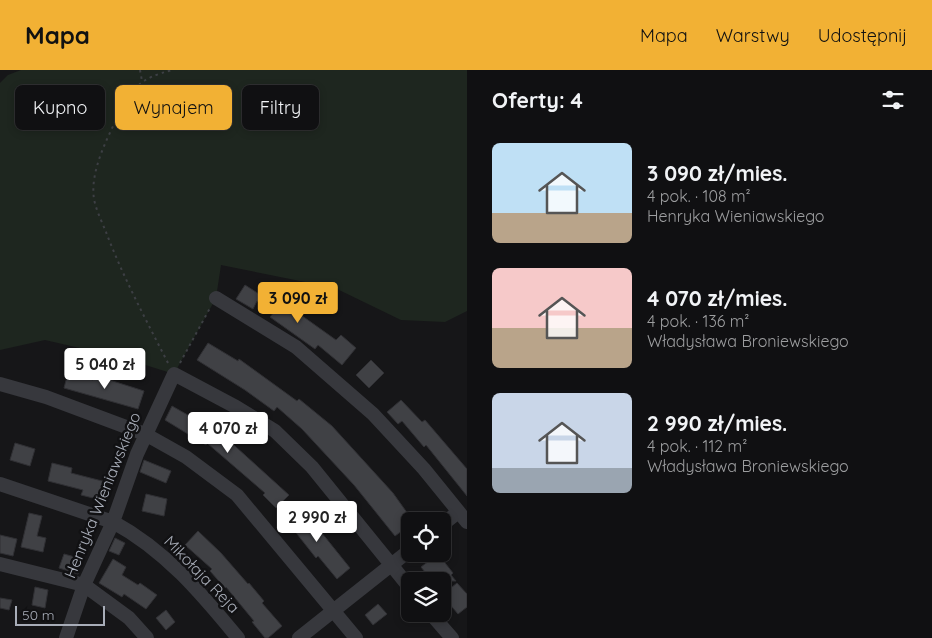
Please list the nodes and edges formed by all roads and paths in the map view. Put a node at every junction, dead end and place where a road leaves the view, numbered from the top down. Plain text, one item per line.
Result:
1 (140, 70) edge
2 (174, 70) edge
3 (142, 81) junction
4 (216, 298) joint
5 (174, 374) junction
6 (0, 384) edge
7 (146, 434) junction
8 (0, 484) edge
9 (463, 517) edge
10 (113, 522) junction
11 (451, 522) edge
12 (401, 557) edge
13 (0, 564) edge
14 (391, 565) junction
15 (401, 577) edge
16 (84, 585) junction
17 (333, 612) junction
18 (438, 622) edge
19 (66, 638) edge
20 (147, 638) edge
21 (238, 638) edge
22 (299, 638) edge
23 (356, 638) edge
24 (452, 638) edge

1 - 3 path
2 - 3 path
3 - 5 path
4 - 5 path
4 - 9 street
5 - 7 street, Henryka Wieniawskiego
5 - 14 street
6 - 7 street
7 - 10 street, Henryka Wieniawskiego
7 - 17 street
8 - 10 street, Mikołaja Reja
9 - 11 street
10 - 16 street, Henryka Wieniawskiego
10 - 21 street, Mikołaja Reja
12 - 14 street
13 - 16 street
14 - 15 street
14 - 17 street
16 - 19 street, Henryka Wieniawskiego
16 - 20 street
17 - 22 street
17 - 23 street
18 - 24 street

